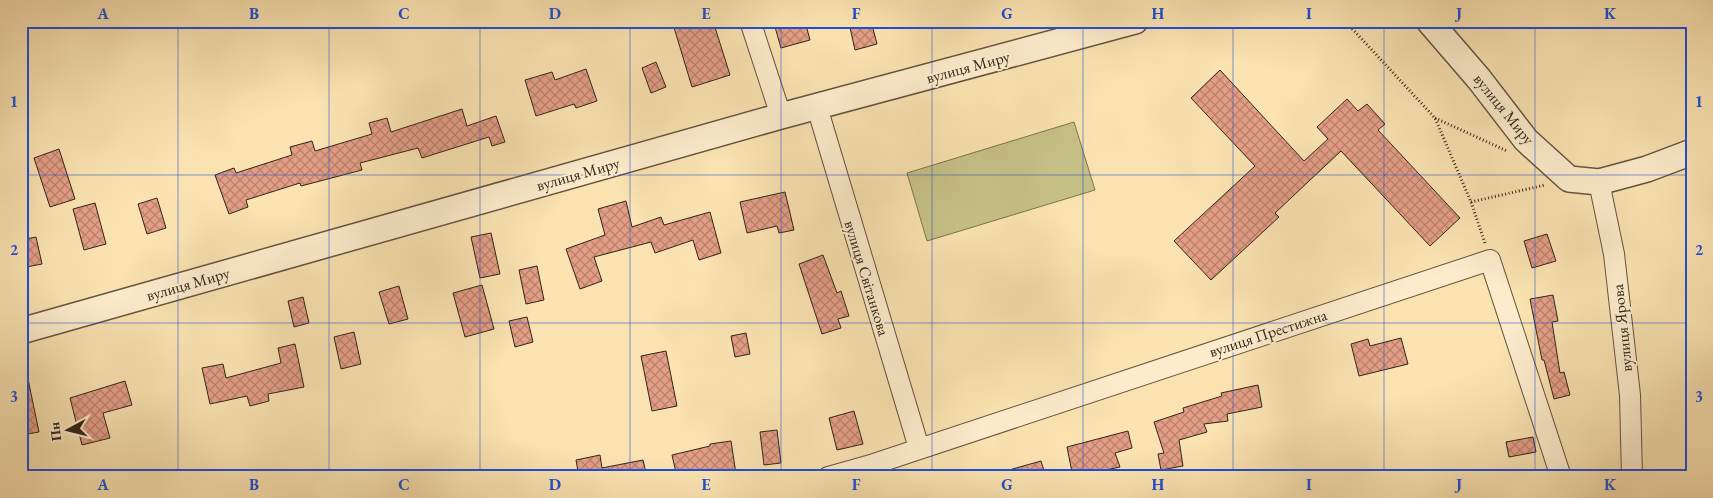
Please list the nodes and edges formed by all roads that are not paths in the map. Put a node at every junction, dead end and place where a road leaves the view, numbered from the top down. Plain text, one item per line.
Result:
1 (750, 21) edge
2 (1135, 21) edge
3 (1429, 21) edge
4 (1084, 28) edge
5 (817, 107) junction
6 (781, 116) junction
7 (1692, 152) edge
8 (1599, 182) junction
9 (21, 331) edge
10 (919, 448) junction
11 (828, 477) edge
12 (1561, 477) edge
13 (1632, 477) edge

1 - 6 street
2 - 4 street, вулиця Миру
3 - 8 street, вулиця Миру
4 - 5 street, вулиця Миру
5 - 6 street, вулиця Миру
5 - 10 street, вулиця Світанкова
6 - 9 street, вулиця Миру
7 - 8 street
8 - 13 street, вулиця Ярова
10 - 11 street, вулиця Престижна
10 - 12 street, вулиця Престижна

